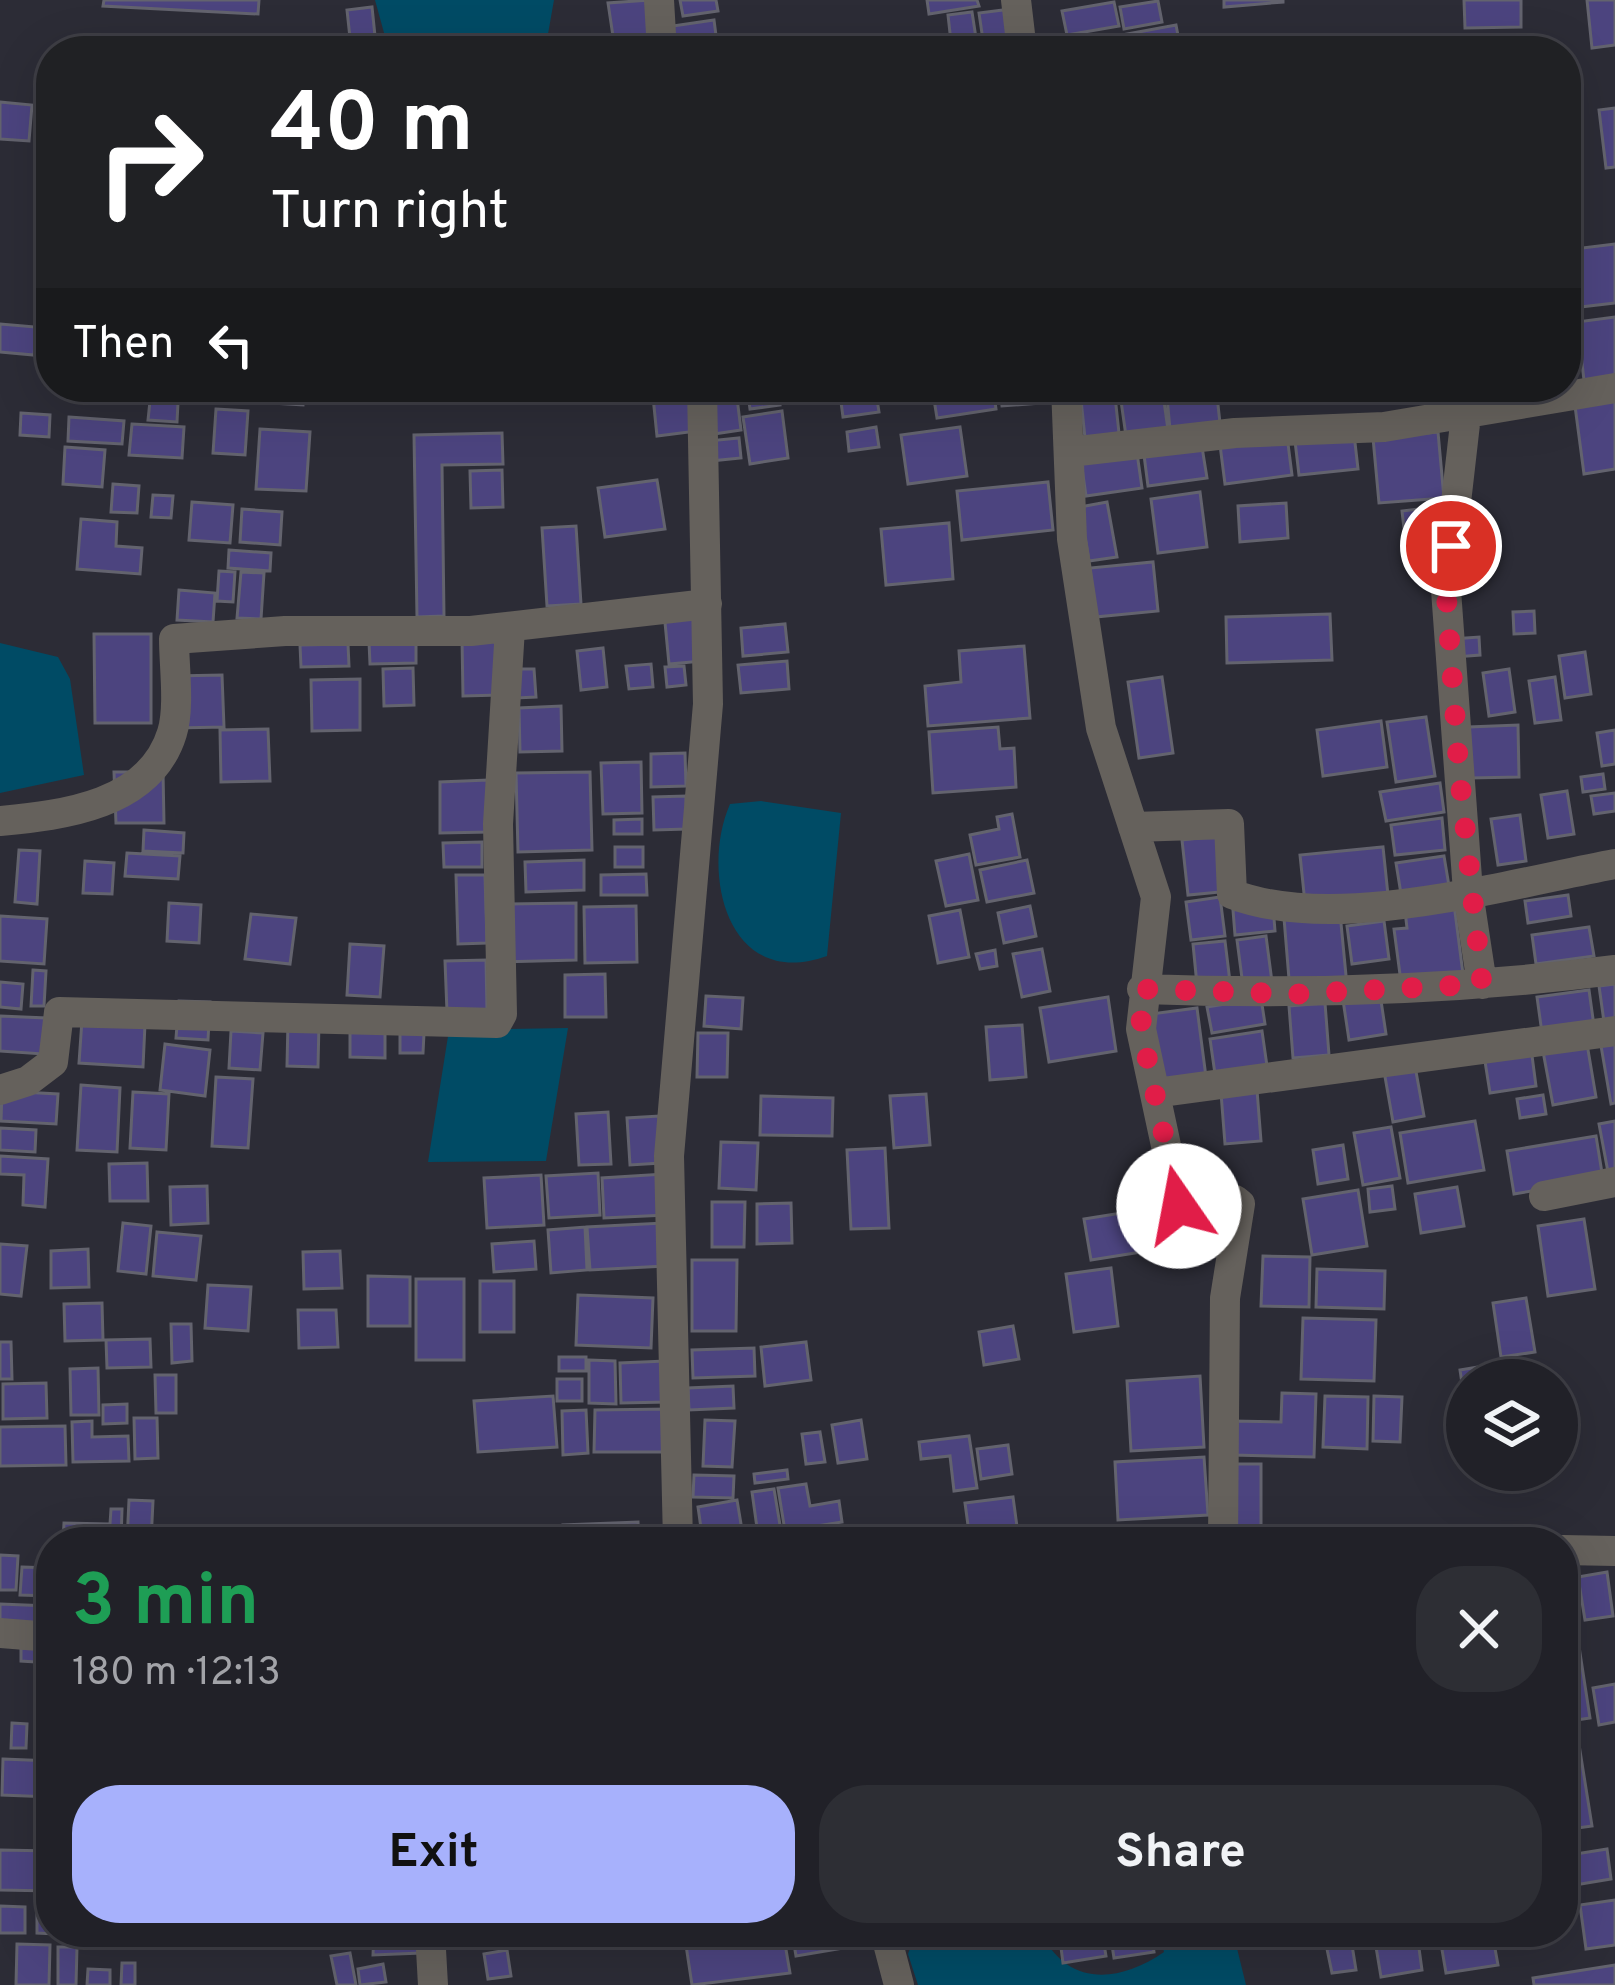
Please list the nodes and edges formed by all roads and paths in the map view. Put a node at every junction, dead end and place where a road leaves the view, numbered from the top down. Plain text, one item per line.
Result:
1 (658, 0) edge
2 (1016, 0) edge
3 (661, 36) edge
4 (1020, 36) edge
5 (1615, 388) edge
6 (1581, 394) edge
7 (702, 402) edge
8 (1067, 402) edge
9 (1538, 402) edge
10 (1466, 415) junction
11 (1070, 452) junction
12 (707, 604) junction
13 (510, 628) junction
14 (0, 820) edge
15 (1133, 827) junction
16 (1615, 864) edge
17 (1468, 892) junction
18 (1615, 970) edge
19 (1482, 984) junction
20 (1142, 989) junction
21 (1615, 1031) edge
22 (0, 1090) edge
23 (1155, 1094) junction
24 (1615, 1182) edge
25 (1544, 1196) dead end
26 (679, 1527) edge
27 (1223, 1527) edge
28 (1578, 1550) edge
29 (1615, 1551) edge
30 (0, 1633) edge
31 (36, 1636) edge
32 (431, 1947) edge
33 (889, 1947) edge
34 (433, 1985) edge
35 (899, 1985) edge

1 - 3 street
2 - 4 street
5 - 6 street
7 - 12 street
8 - 11 street
9 - 10 street
10 - 11 street
10 - 17 street
11 - 15 street
12 - 13 street
12 - 26 street
13 - 14 street
13 - 22 street
15 - 17 street
15 - 20 street
16 - 17 street
17 - 19 street
18 - 19 street
19 - 20 street
20 - 23 street
21 - 23 street
23 - 27 street
24 - 25 street
28 - 29 street
30 - 31 street
32 - 34 street
33 - 35 street

